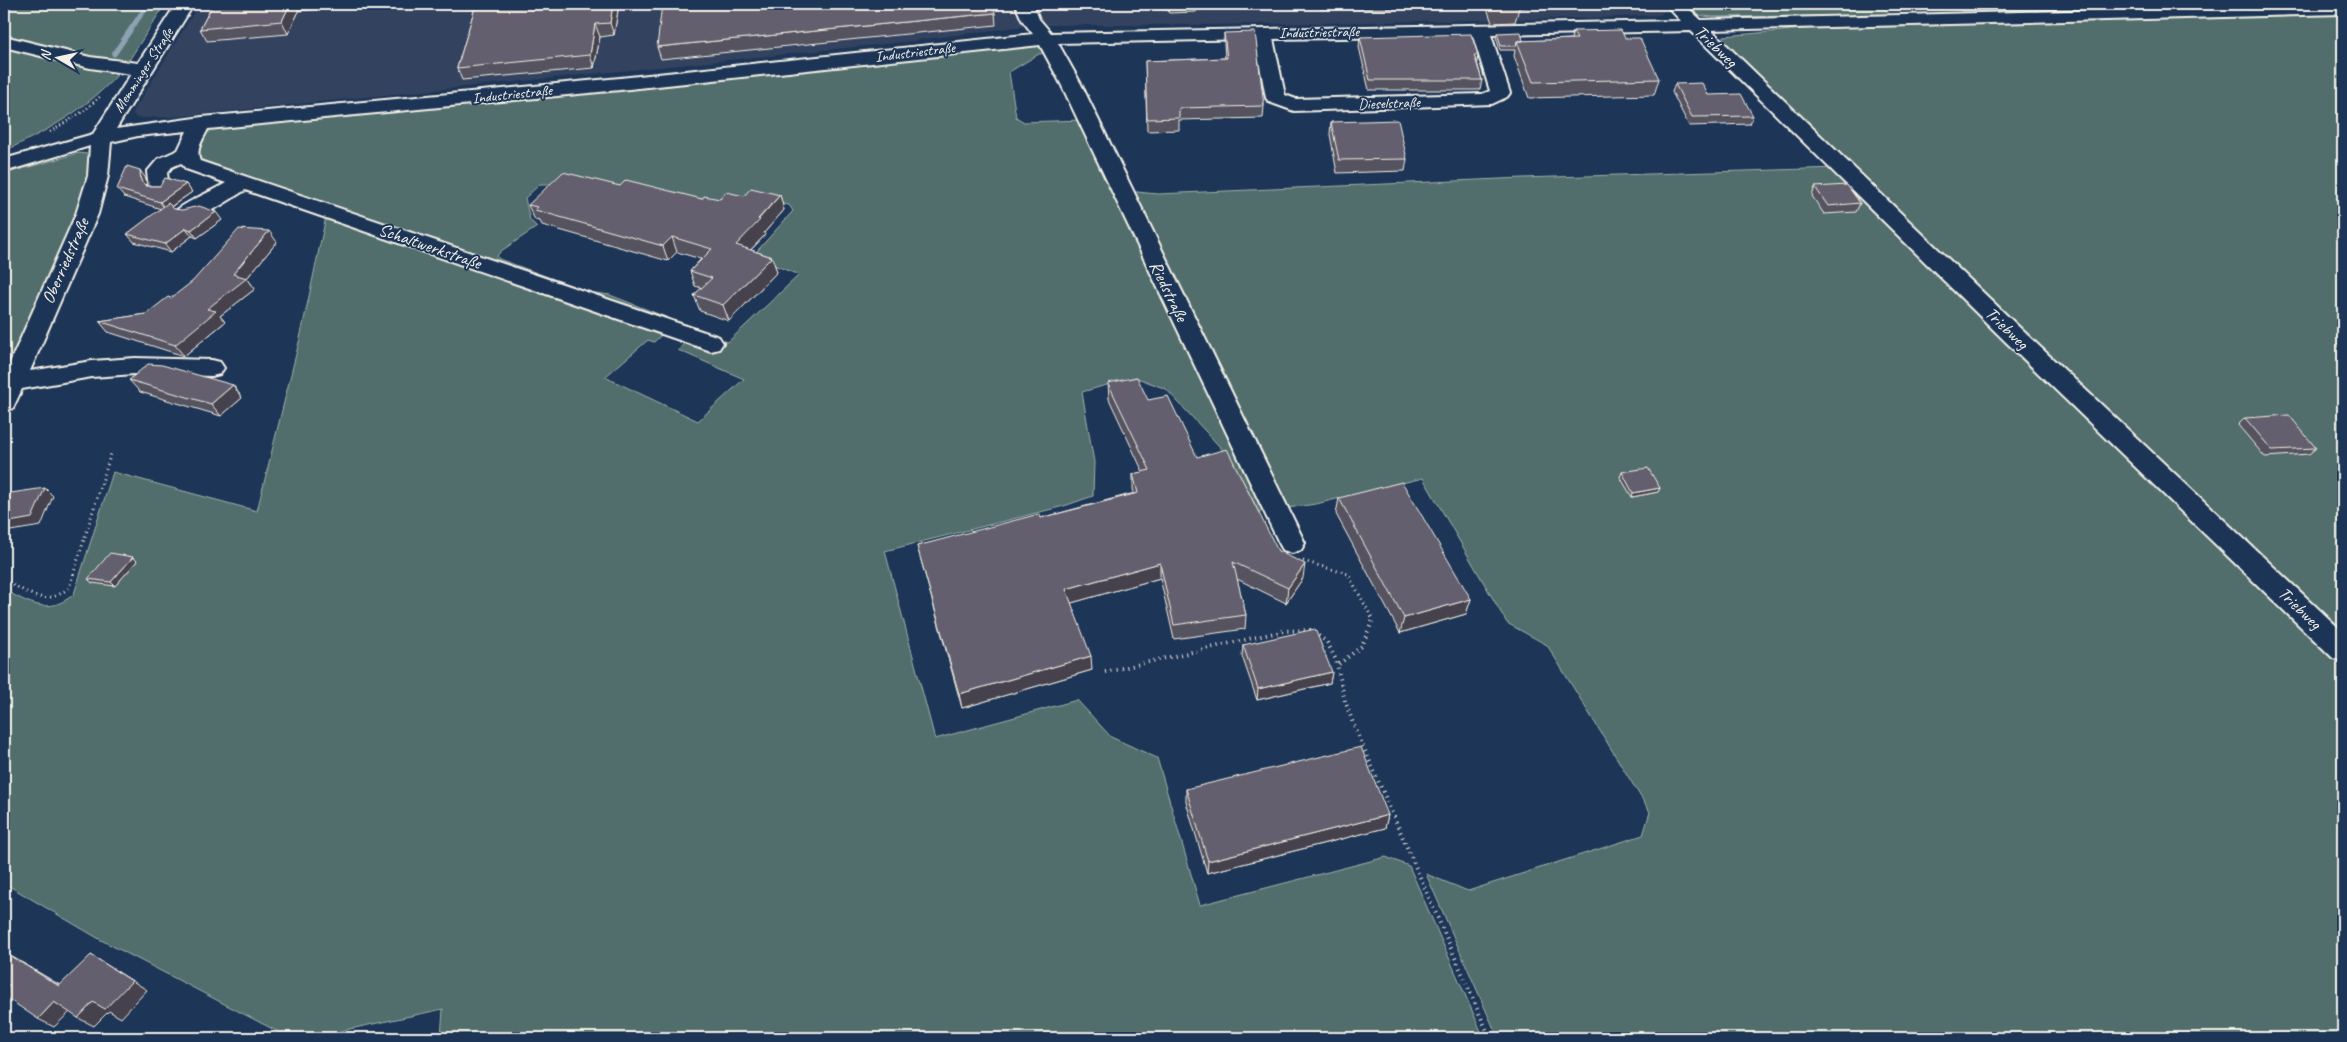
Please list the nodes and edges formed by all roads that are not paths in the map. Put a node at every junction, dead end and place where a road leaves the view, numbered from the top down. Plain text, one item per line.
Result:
1 (185, 4) edge
2 (1024, 4) edge
3 (1674, 4) edge
4 (2343, 9) edge
5 (1695, 26) junction
6 (1480, 30) junction
7 (1263, 33) junction
8 (1046, 38) junction
9 (4, 41) edge
10 (135, 69) junction
11 (202, 123) junction
12 (101, 136) junction
13 (186, 154) junction
14 (4, 166) edge
15 (243, 182) junction
16 (158, 188) edge
17 (187, 211) edge
18 (711, 343) dead end
19 (212, 368) dead end
20 (8, 392) edge
21 (1292, 543) road end
22 (2343, 650) edge

1 - 10 street, Memminger Straße
2 - 8 street, Riedstraße
3 - 5 street, Triebweg
4 - 5 street, Industriestraße
5 - 6 street, Industriestraße
5 - 22 street, Triebweg
6 - 7 street, Industriestraße
6 - 7 street, Dieselstraße
7 - 8 street, Industriestraße
8 - 11 street, Industriestraße
8 - 21 street, Riedstraße
9 - 10 street
10 - 12 street, Memminger Straße
11 - 12 street, Industriestraße
11 - 13 street
12 - 14 street
12 - 20 street, Oberriedstraße
13 - 15 street, Schaltwerkstraße
13 - 16 street
15 - 17 street
15 - 18 street, Schaltwerkstraße
19 - 20 street, Oberriedstraße

